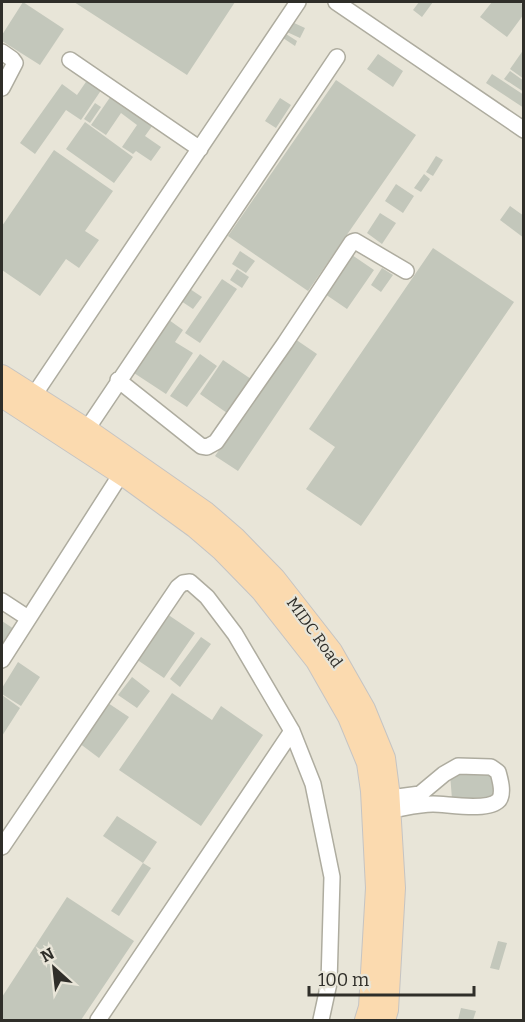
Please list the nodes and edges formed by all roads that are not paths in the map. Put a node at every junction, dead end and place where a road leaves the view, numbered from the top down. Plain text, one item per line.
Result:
1 (298, 2) edge
2 (336, 2) edge
3 (2, 52) edge
4 (337, 57) dead end
5 (70, 60) dead end
6 (2, 88) edge
7 (524, 130) edge
8 (200, 149) junction
9 (406, 271) dead end
10 (2, 375) edge
11 (118, 380) junction
12 (2, 397) edge
13 (28, 404) junction
14 (87, 429) junction
15 (121, 474) junction
16 (2, 601) edge
17 (28, 618) junction
18 (2, 660) edge
19 (292, 731) junction
20 (438, 779) junction
21 (390, 804) junction
22 (438, 804) junction
23 (2, 847) edge
24 (98, 1020) edge
25 (321, 1020) edge
26 (365, 1020) edge
27 (385, 1020) edge

1 - 8 street
2 - 7 street
3 - 6 street
4 - 11 street
5 - 8 street
8 - 13 street
9 - 11 street
10 - 13 main road, MIDC Road
11 - 14 street
12 - 13 main road, MIDC Road
13 - 14 main road, MIDC Road
13 - 15 main road, MIDC Road
14 - 21 main road, MIDC Road
15 - 17 street
15 - 26 main road, MIDC Road
16 - 17 street
17 - 18 street
19 - 23 street
19 - 24 street
19 - 25 street
20 - 21 street
20 - 22 street
20 - 22 street
21 - 22 street
21 - 27 main road, MIDC Road

